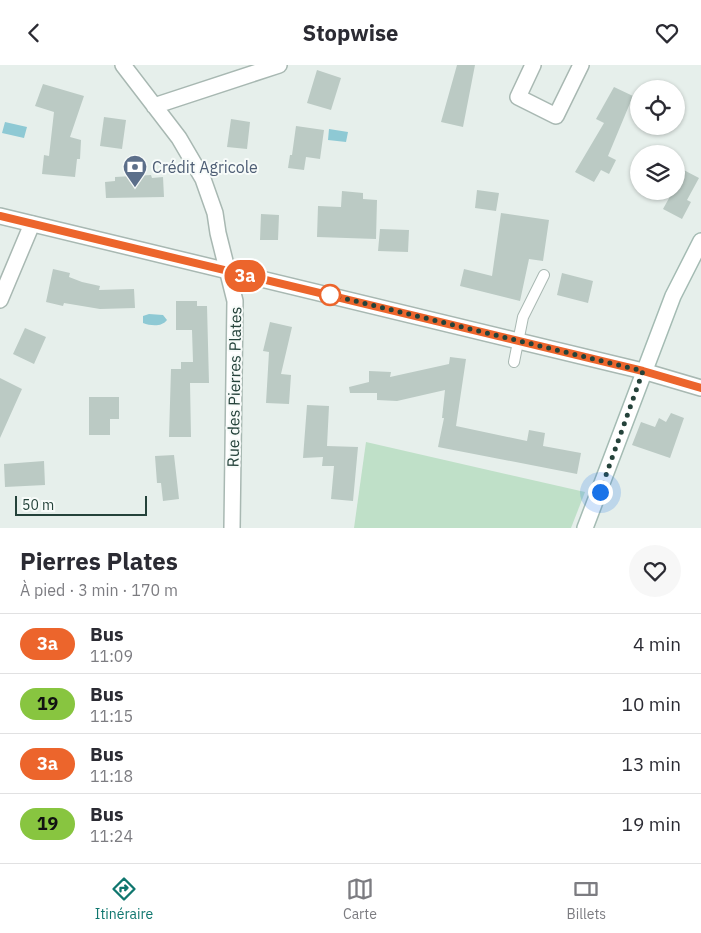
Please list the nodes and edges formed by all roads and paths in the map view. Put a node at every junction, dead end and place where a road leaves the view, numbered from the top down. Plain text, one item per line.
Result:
1 (123, 65) edge
2 (279, 65) edge
3 (533, 65) edge
4 (580, 65) edge
5 (154, 106) junction
6 (0, 216) edge
7 (32, 224) junction
8 (701, 241) edge
9 (228, 272) junction
10 (544, 275) dead end
11 (0, 300) edge
12 (519, 342) junction
13 (514, 362) dead end
14 (643, 371) junction
15 (701, 387) edge
16 (232, 528) edge
17 (585, 528) edge

1 - 5 street, Rue des Pierres Plates
2 - 5 street
3 - 4 street
5 - 9 street, Rue des Pierres Plates
6 - 7 street
7 - 9 street
7 - 11 street
8 - 14 street
9 - 12 street
9 - 16 street, Rue des Pierres Plates
10 - 12 lane
12 - 13 lane
12 - 14 street
14 - 15 street
14 - 17 street

